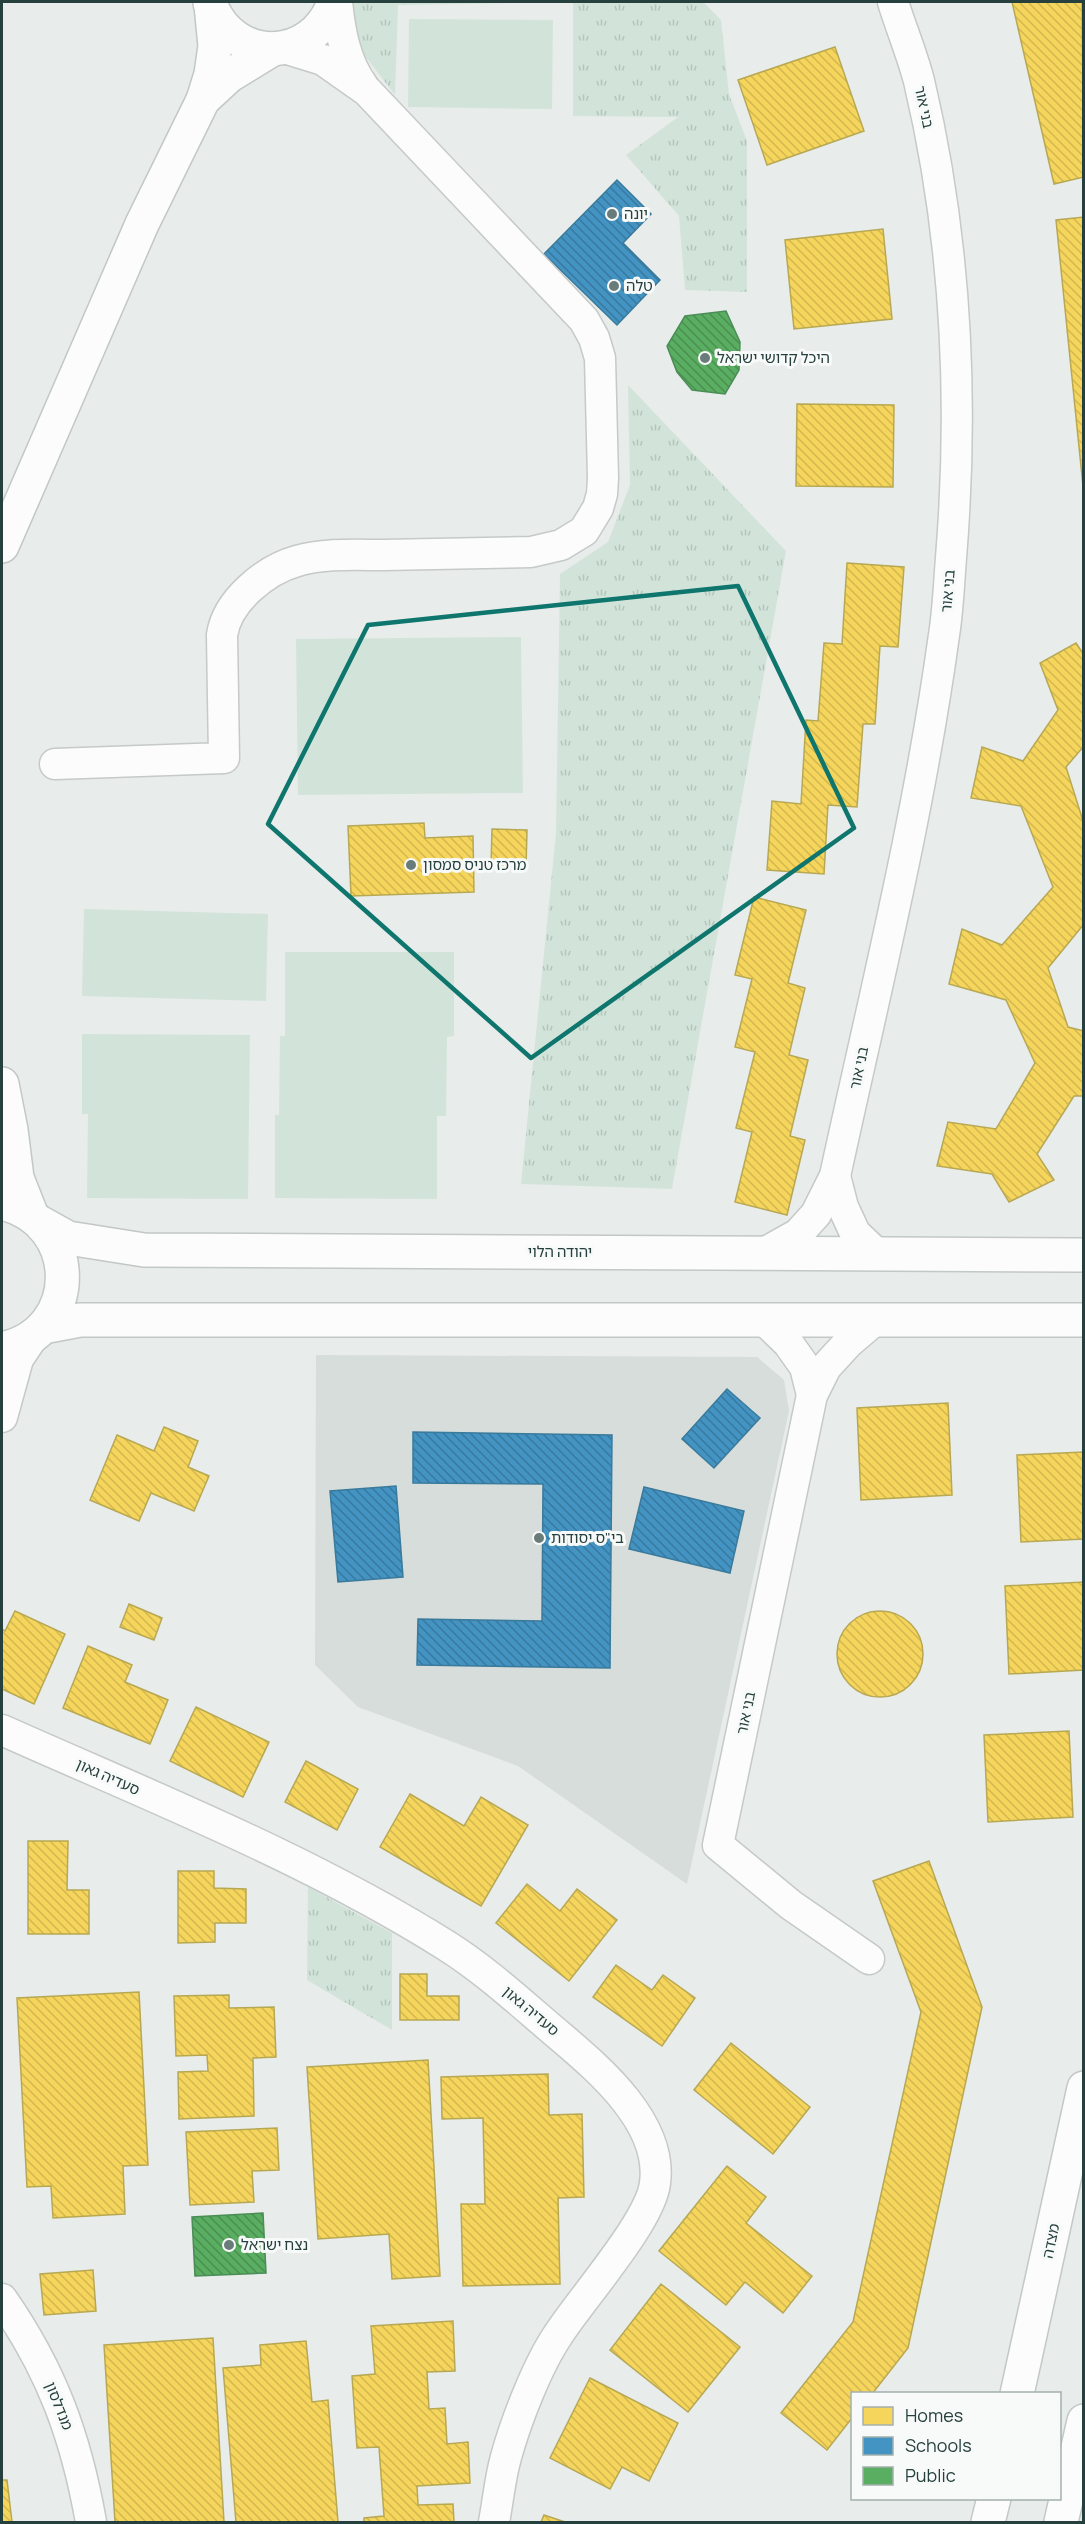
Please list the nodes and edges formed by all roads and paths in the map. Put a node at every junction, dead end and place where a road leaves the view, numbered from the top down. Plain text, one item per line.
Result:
1 (336, 2) edge
2 (893, 2) edge
3 (210, 3) edge
4 (278, 48) junction
5 (366, 91) junction
6 (203, 100) junction
7 (2, 546) edge
8 (56, 764) dead end
9 (2, 1084) edge
10 (835, 1176) junction
11 (2, 1203) edge
12 (36, 1220) junction
13 (764, 1252) junction
14 (876, 1253) junction
15 (1083, 1254) edge
16 (764, 1319) junction
17 (875, 1320) junction
18 (1074, 1325) edge
19 (38, 1331) junction
20 (2, 1349) edge
21 (812, 1395) junction
22 (2, 1417) edge
23 (2, 1730) edge
24 (869, 1959) dead end
25 (1083, 2088) edge
26 (2, 2299) edge
27 (1017, 2392) edge
28 (1083, 2421) edge
29 (994, 2500) edge
30 (91, 2523) edge
31 (494, 2523) edge
32 (988, 2523) edge
33 (1061, 2523) edge

1 - 4 main road
1 - 5 street
2 - 10 street, בני אור
3 - 4 main road
3 - 6 main road
4 - 5 street
4 - 6 main road
5 - 8 street
6 - 7 main road
9 - 12 main road
10 - 13 street, בני אור
10 - 14 street, בני אור
11 - 12 main road, יהודה הלוי
12 - 13 main road, יהודה הלוי
12 - 19 main road
13 - 14 main road, יהודה הלוי
14 - 15 main road, יהודה הלוי
16 - 17 main road
16 - 19 main road
16 - 21 street, בני אור
17 - 18 main road
17 - 21 street, בני אור
19 - 20 main road
19 - 22 street
21 - 24 street, בני אור
23 - 31 street, סעדיה גאון
25 - 27 main road, מצדה
26 - 30 street, מנדלסון
28 - 33 main road
29 - 32 main road

